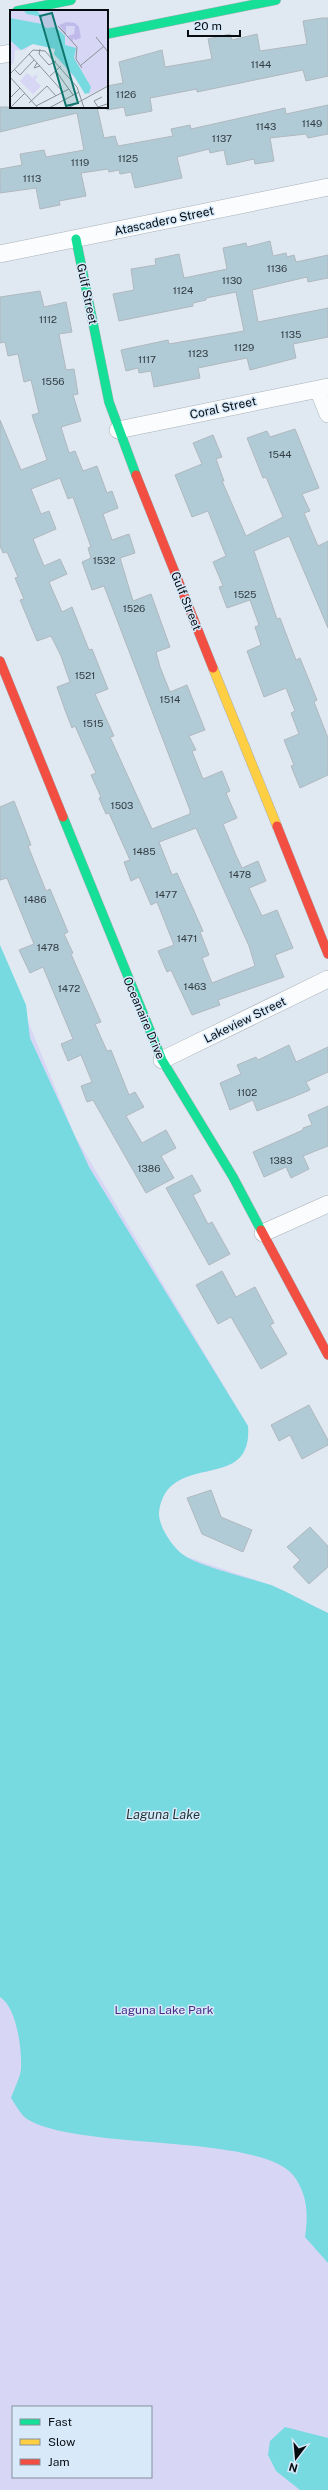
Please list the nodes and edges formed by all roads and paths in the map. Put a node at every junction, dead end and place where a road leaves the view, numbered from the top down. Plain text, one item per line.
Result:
1 (71, 0) edge
2 (276, 0) edge
3 (22, 10) edge
4 (108, 34) edge
5 (10, 53) edge
6 (0, 56) edge
7 (328, 187) edge
8 (76, 239) junction
9 (0, 254) edge
10 (323, 388) edge
11 (328, 414) edge
12 (118, 430) junction
13 (0, 661) edge
14 (328, 954) edge
15 (328, 979) edge
16 (162, 1060) junction
17 (328, 1204) edge
18 (263, 1233) junction
19 (328, 1355) edge

1 - 3 street
2 - 4 street
5 - 6 street
7 - 8 street, Atascadero Street
8 - 9 street, Atascadero Street
8 - 12 street, Gulf Street
10 - 11 street
10 - 12 street, Coral Street
12 - 14 street, Gulf Street
13 - 16 street, Oceanaire Drive
15 - 16 street, Lakeview Street
16 - 18 street, Oceanaire Drive
17 - 18 street
18 - 19 street, Oceanaire Drive

